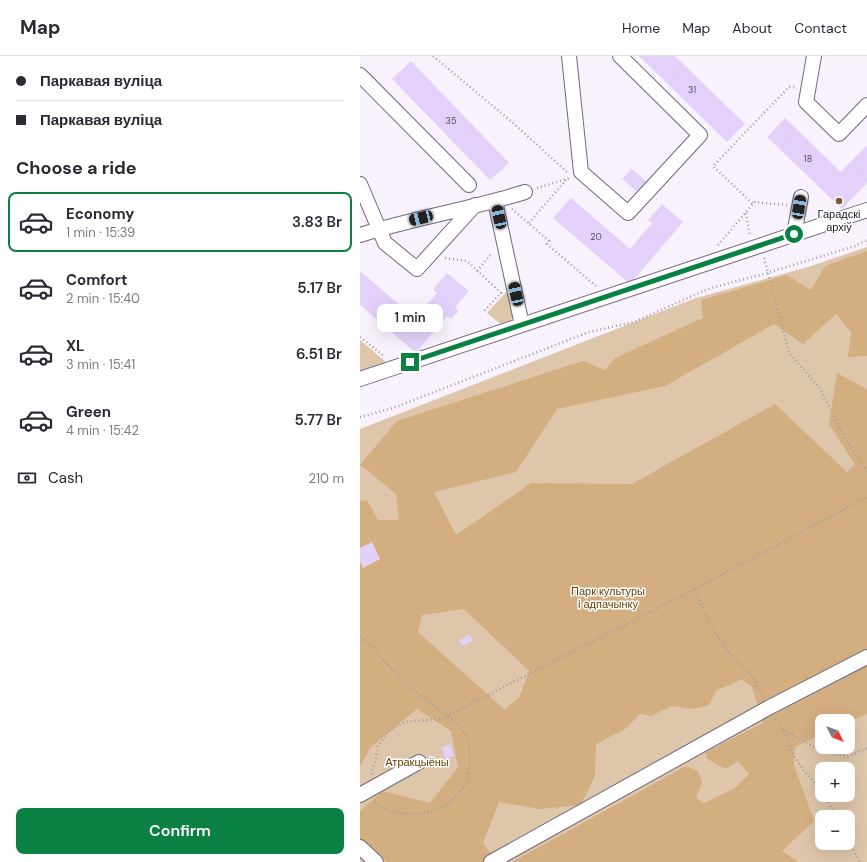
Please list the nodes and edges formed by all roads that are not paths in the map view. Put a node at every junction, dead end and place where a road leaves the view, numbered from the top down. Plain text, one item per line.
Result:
1 (569, 56) edge
2 (620, 56) edge
3 (814, 56) edge
4 (360, 75) edge
5 (867, 106) edge
6 (360, 184) edge
7 (469, 185) dead end
8 (525, 192) road end
9 (498, 200) junction
10 (867, 200) edge
11 (800, 202) road end
12 (475, 205) junction
13 (867, 210) edge
14 (852, 215) junction
15 (380, 228) junction
16 (794, 234) junction
17 (360, 235) edge
18 (522, 325) junction
19 (360, 379) edge
20 (867, 657) edge
21 (419, 762) dead end
22 (362, 793) edge
23 (360, 847) edge
24 (376, 862) edge
25 (491, 862) edge

1 - 2 street
3 - 5 street
4 - 7 street
6 - 15 street
8 - 9 street
9 - 12 street
9 - 18 street
10 - 14 street
11 - 16 street
12 - 15 street
12 - 15 street
13 - 14 street
14 - 16 street
15 - 17 street
16 - 18 street
18 - 19 street
20 - 25 street
21 - 22 street
23 - 24 street

